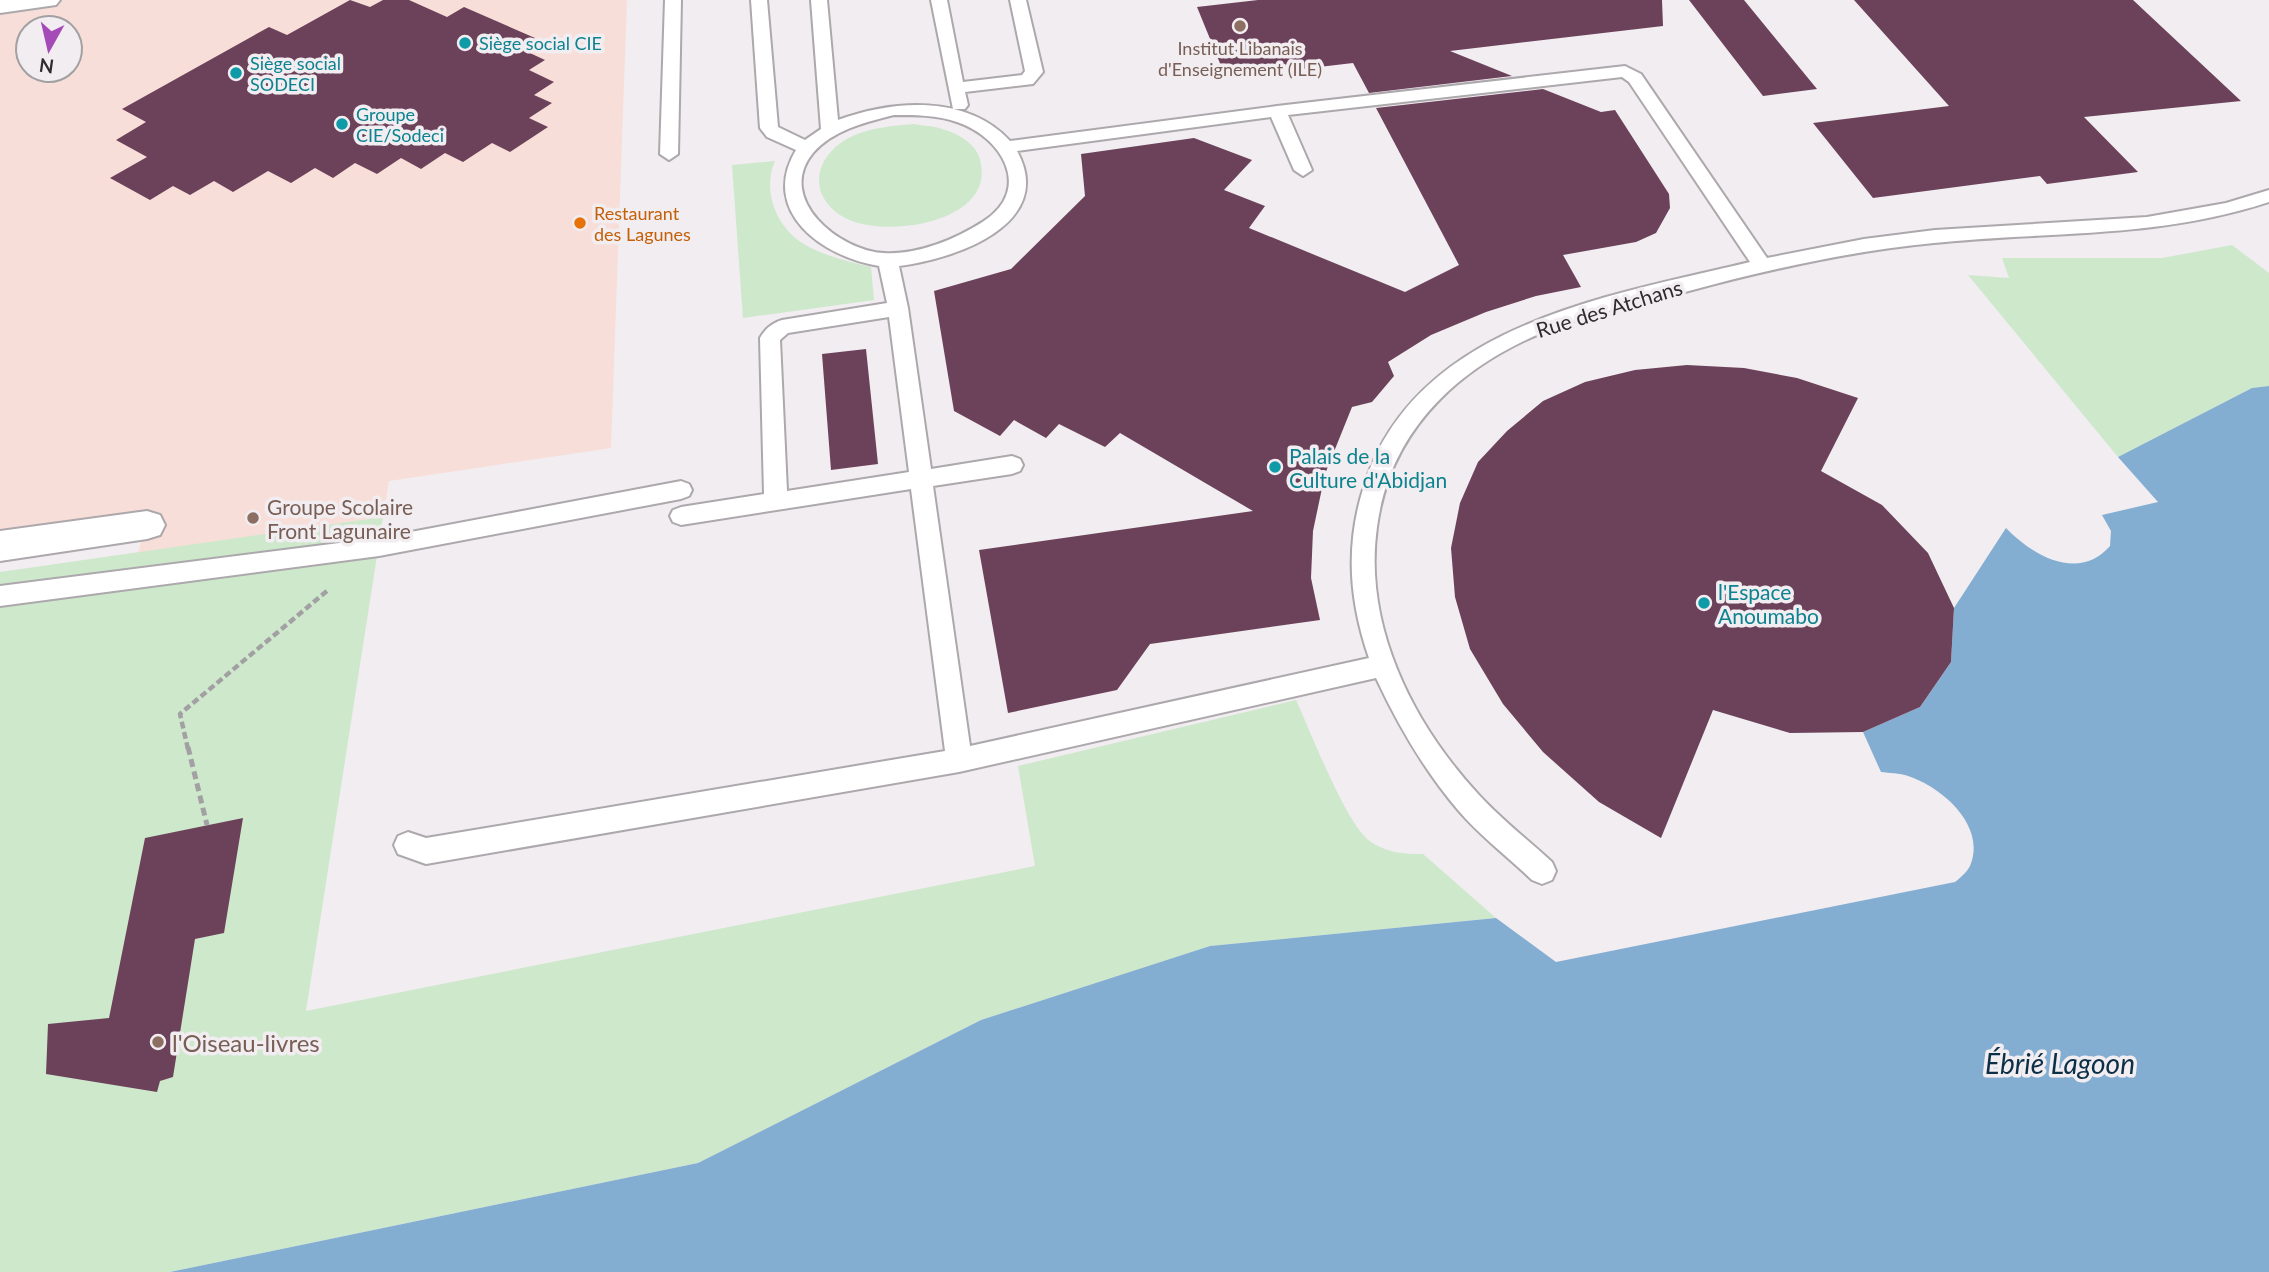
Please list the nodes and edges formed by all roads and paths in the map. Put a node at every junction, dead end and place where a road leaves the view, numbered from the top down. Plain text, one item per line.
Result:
1 (47, 0) edge
2 (673, 0) edge
3 (759, 0) edge
4 (819, 0) edge
5 (939, 0) edge
6 (1018, 0) edge
7 (0, 5) edge
8 (956, 88) junction
9 (1278, 111) junction
10 (962, 116) junction
11 (830, 130) junction
12 (808, 148) junction
13 (1008, 148) junction
14 (669, 154) dead end
15 (1303, 170) dead end
16 (2269, 196) edge
17 (888, 260) junction
18 (1761, 264) junction
19 (898, 309) junction
20 (1012, 465) dead end
21 (921, 481) junction
22 (681, 490) dead end
23 (776, 502) junction
24 (681, 516) dead end
25 (147, 525) dead end
26 (0, 546) edge
27 (379, 547) junction
28 (0, 596) edge
29 (1381, 666) junction
30 (959, 760) junction
31 (207, 825) dead end
32 (408, 845) dead end
33 (1542, 871) dead end

1 - 7 street
2 - 14 lane
3 - 12 lane
4 - 11 lane
5 - 8 lane
6 - 8 lane
8 - 10 lane
9 - 13 lane
9 - 15 lane
9 - 18 lane
10 - 11 lane
10 - 13 lane
11 - 12 lane
12 - 17 lane
13 - 17 lane
16 - 18 lane, Rue des Atchans
17 - 19 lane
18 - 29 lane, Rue des Atchans
19 - 21 lane
19 - 23 lane
20 - 21 lane
21 - 23 lane
21 - 30 lane
22 - 27 lane
23 - 24 lane
25 - 26 street
27 - 28 lane
27 - 31 path
29 - 30 lane
29 - 33 lane, Rue des Atchans
30 - 32 lane

